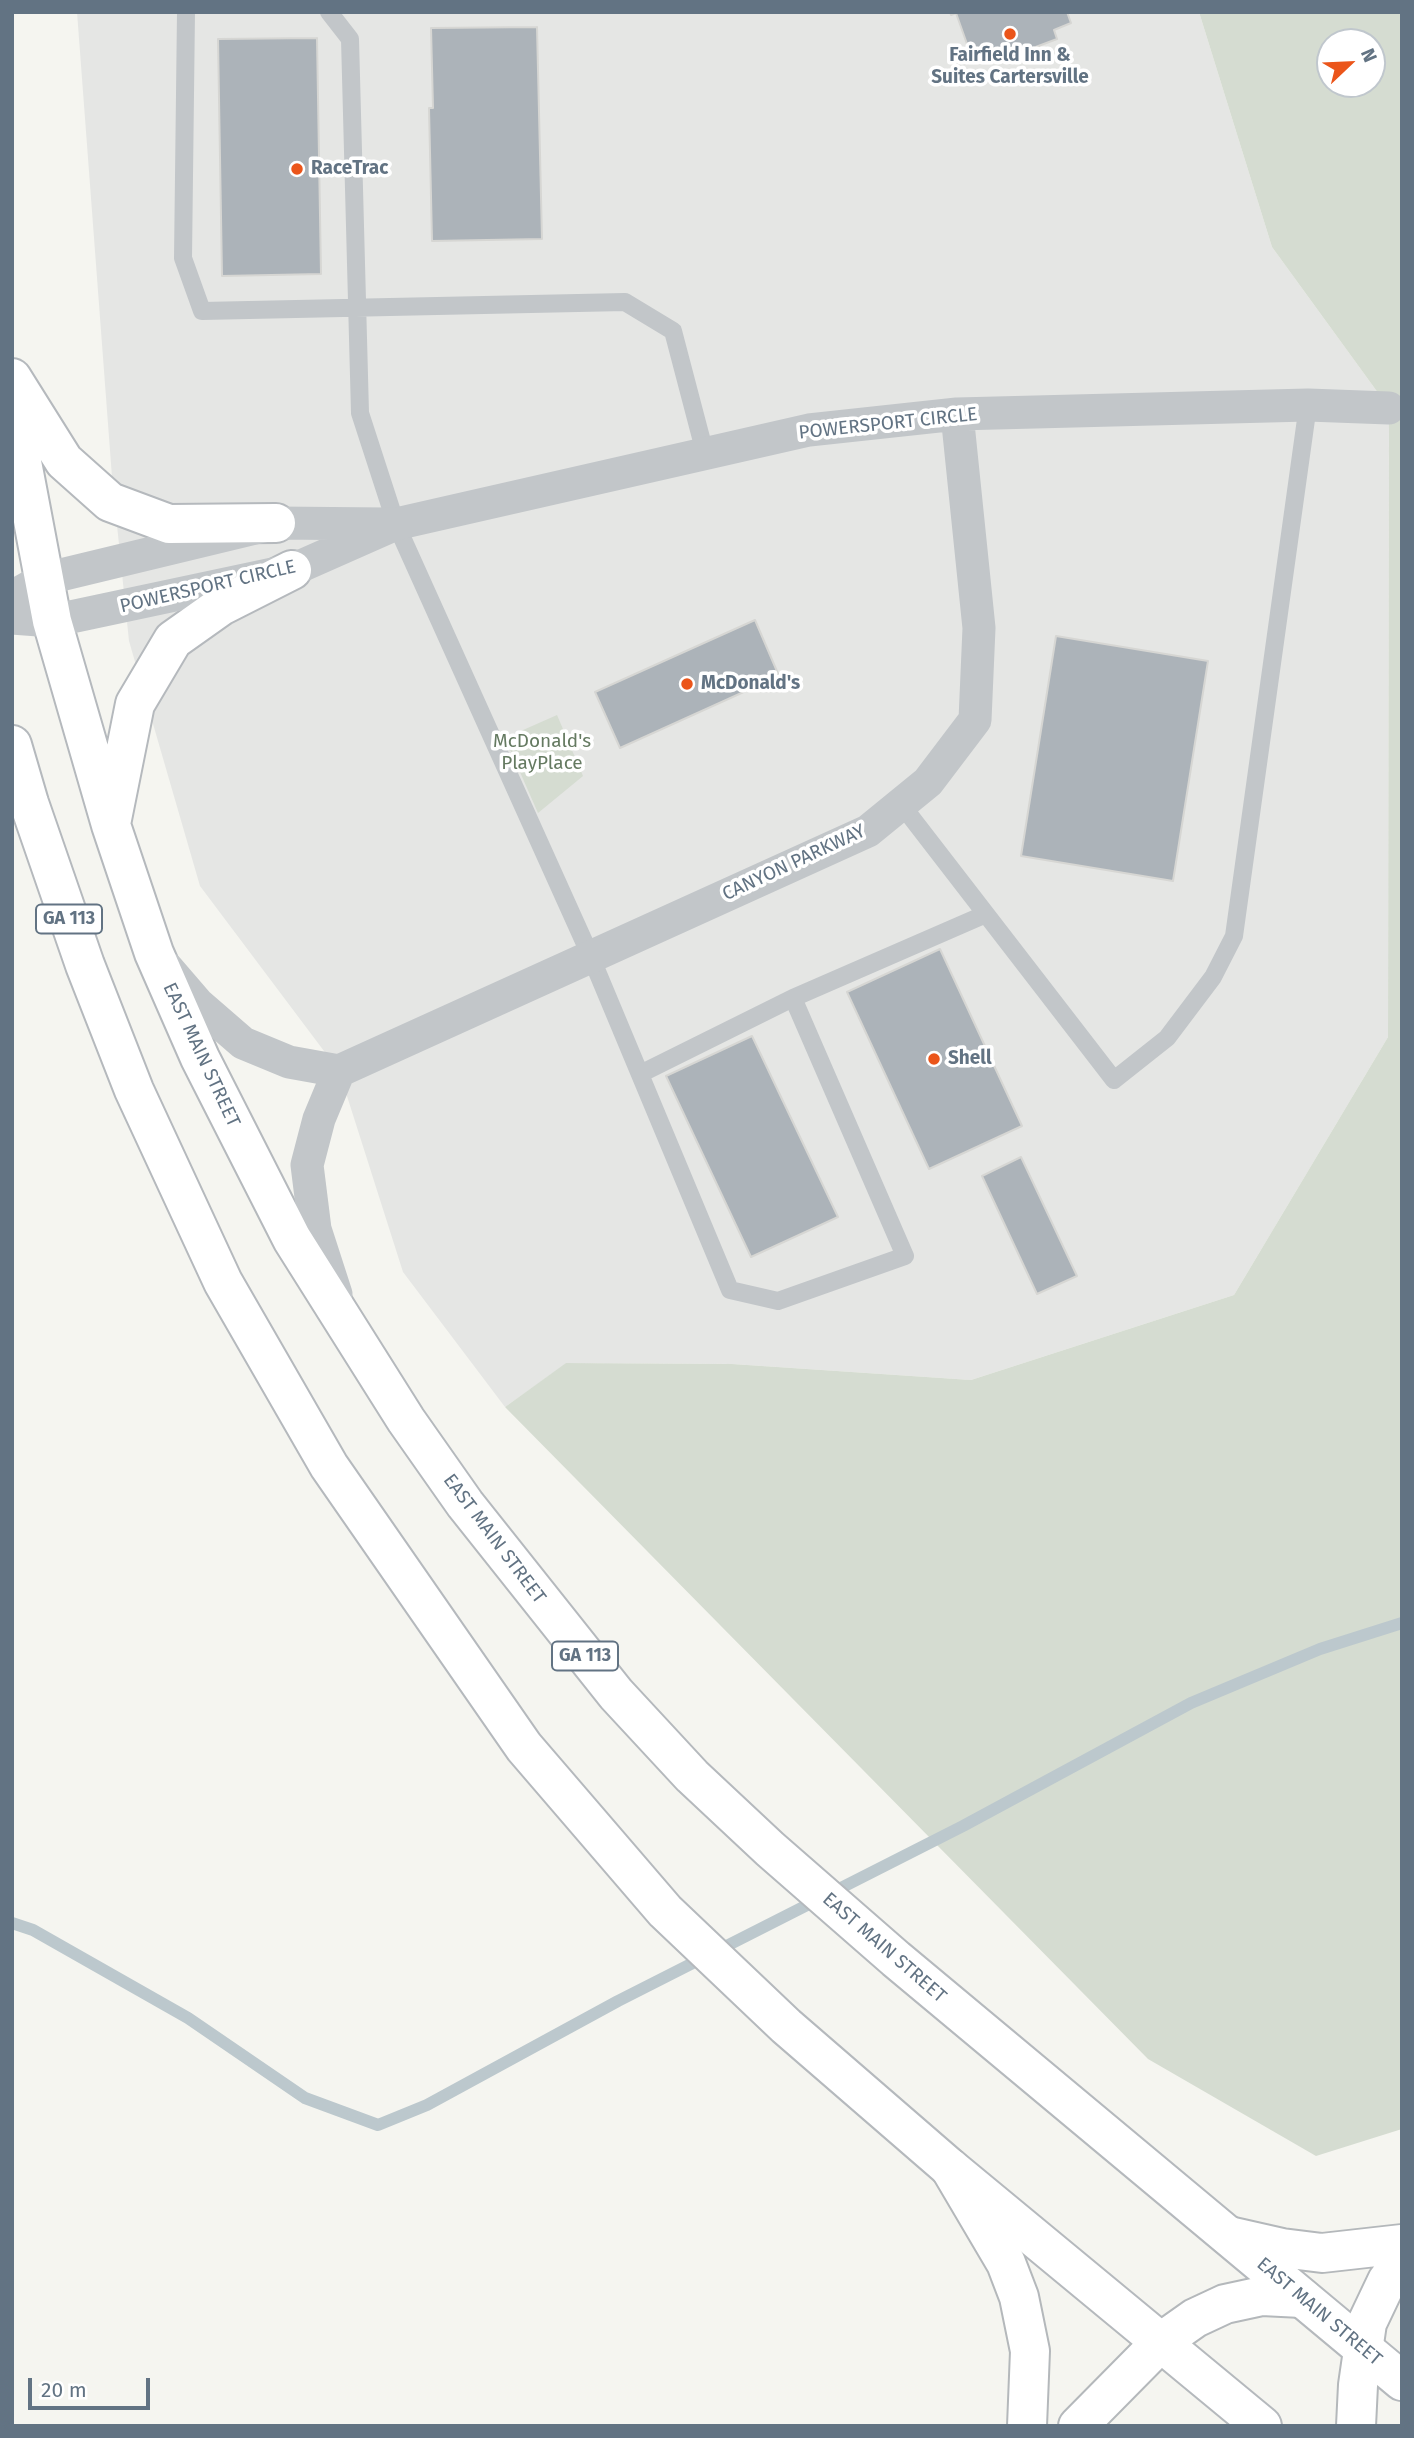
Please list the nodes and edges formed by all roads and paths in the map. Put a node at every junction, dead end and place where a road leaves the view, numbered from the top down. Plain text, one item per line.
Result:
1 (186, 12) edge
2 (329, 12) edge
3 (355, 306) junction
4 (12, 378) edge
5 (1308, 405) junction
6 (1389, 408) dead end
7 (12, 409) edge
8 (957, 414) junction
9 (705, 453) junction
10 (276, 523) junction
11 (396, 524) junction
12 (292, 570) junction
13 (28, 588) edge
14 (12, 618) edge
15 (52, 621) junction
16 (12, 745) edge
17 (901, 804) junction
18 (110, 825) junction
19 (986, 914) junction
20 (154, 953) junction
21 (591, 957) junction
22 (793, 998) junction
23 (339, 1071) junction
24 (640, 1074) junction
25 (350, 1335) junction
26 (950, 2168) junction
27 (1229, 2236) junction
28 (1402, 2244) edge
29 (1402, 2261) edge
30 (1301, 2298) junction
31 (1161, 2342) junction
32 (1364, 2349) junction
33 (1402, 2381) edge
34 (1027, 2426) edge
35 (1078, 2426) edge
36 (1262, 2426) edge
37 (1356, 2426) edge

1 - 3 lane
2 - 3 lane
3 - 9 lane
3 - 11 lane
4 - 10 main road
5 - 6 street, POWERSPORT CIRCLE
5 - 8 street, POWERSPORT CIRCLE
5 - 19 lane
7 - 13 main road, EAST MAIN STREET / GA 113
8 - 9 street, POWERSPORT CIRCLE
8 - 17 street, CANYON PARKWAY
9 - 11 street, POWERSPORT CIRCLE
10 - 11 street, POWERSPORT CIRCLE
10 - 13 street, POWERSPORT CIRCLE
11 - 12 street, POWERSPORT CIRCLE
11 - 21 lane
12 - 15 street, POWERSPORT CIRCLE
12 - 18 main road
13 - 15 main road, EAST MAIN STREET / GA 113
14 - 15 street, POWERSPORT CIRCLE
15 - 18 main road, EAST MAIN STREET / GA 113
16 - 26 main road, GA 113
17 - 19 lane
17 - 21 street, CANYON PARKWAY
18 - 20 main road, EAST MAIN STREET / GA 113
19 - 22 lane
20 - 23 street
20 - 25 main road, EAST MAIN STREET / GA 113
21 - 23 street, CANYON PARKWAY
21 - 24 lane
22 - 24 lane
22 - 24 lane
23 - 25 street
25 - 27 main road, EAST MAIN STREET / GA 113
26 - 31 main road, GA 113
26 - 34 main road
27 - 28 main road
27 - 30 main road, EAST MAIN STREET / GA 113
29 - 32 main road
30 - 31 main road
30 - 32 main road, EAST MAIN STREET / GA 113
31 - 35 main road
31 - 36 main road, GA 113
32 - 33 main road, EAST MAIN STREET / GA 113
32 - 37 main road

